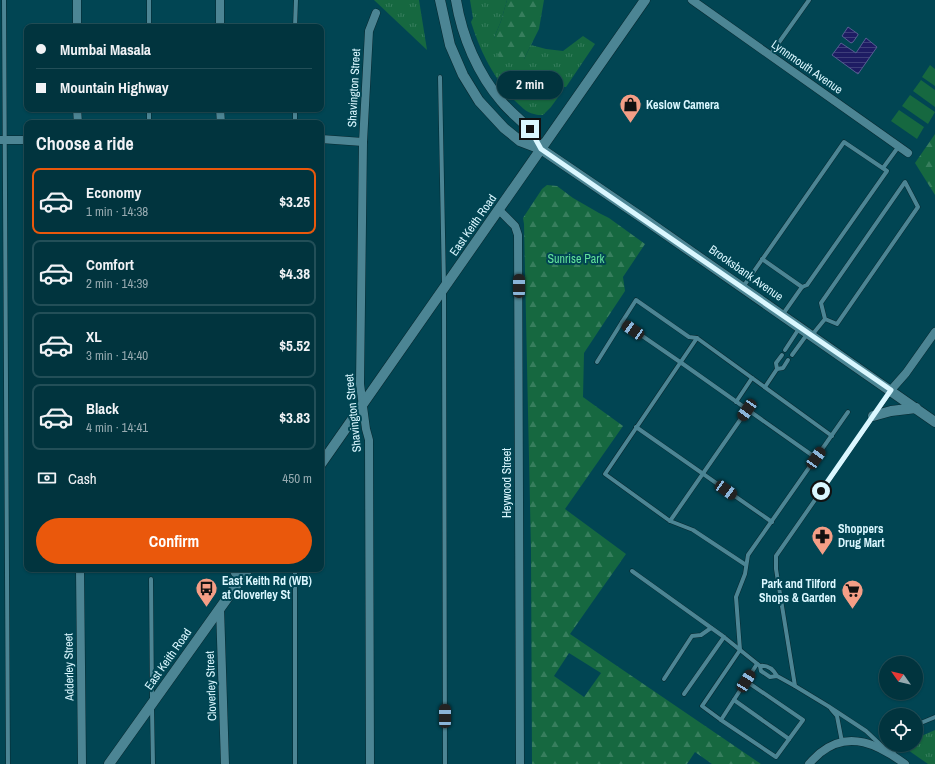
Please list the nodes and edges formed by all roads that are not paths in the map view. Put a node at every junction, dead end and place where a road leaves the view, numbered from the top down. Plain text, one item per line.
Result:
1 (4, 0) edge
2 (77, 0) edge
3 (149, 0) edge
4 (220, 0) edge
5 (296, 0) edge
6 (440, 0) edge
7 (456, 0) edge
8 (645, 0) edge
9 (692, 0) edge
10 (809, 0) edge
11 (376, 13) dead end
12 (77, 24) edge
13 (149, 24) edge
14 (220, 24) edge
15 (295, 24) edge
16 (770, 55) junction
17 (440, 77) dead end
18 (324, 139) edge
19 (3, 140) edge
20 (24, 140) edge
21 (363, 142) junction
22 (899, 146) junction
23 (541, 149) junction
24 (908, 153) dead end
25 (883, 168) junction
26 (499, 210) junction
27 (762, 259) junction
28 (743, 287) junction
29 (802, 287) junction
30 (444, 289) junction
31 (783, 315) junction
32 (825, 319) junction
33 (622, 322) junction
34 (807, 331) junction
35 (935, 332) edge
36 (697, 338) junction
37 (784, 350) dead end
38 (782, 355) dead end
39 (792, 355) dead end
40 (788, 360) dead end
41 (597, 362) dead end
42 (680, 362) junction
43 (777, 368) junction
44 (752, 378) junction
45 (765, 387) junction
46 (891, 390) junction
47 (736, 402) junction
48 (363, 406) junction
49 (916, 408) junction
50 (747, 410) junction
51 (848, 412) dead end
52 (873, 416) junction
53 (935, 422) edge
54 (636, 427) junction
55 (832, 436) junction
56 (816, 458) junction
57 (324, 460) edge
58 (703, 474) junction
59 (0, 499) edge
60 (6, 499) junction
61 (670, 521) junction
62 (772, 522) junction
63 (746, 565) junction
64 (632, 571) dead end
65 (80, 572) edge
66 (234, 572) edge
67 (246, 572) edge
68 (295, 572) edge
69 (151, 579) dead end
70 (241, 579) junction
71 (220, 608) junction
72 (711, 628) junction
73 (724, 637) junction
74 (740, 650) junction
75 (758, 665) junction
76 (777, 676) junction
77 (664, 679) dead end
78 (746, 681) junction
79 (795, 686) junction
80 (684, 694) dead end
81 (734, 700) junction
82 (152, 703) junction
83 (828, 706) junction
84 (935, 717) edge
85 (721, 720) junction
86 (923, 722) edge
87 (790, 739) junction
88 (842, 742) junction
89 (890, 753) junction
90 (8, 764) edge
91 (82, 764) edge
92 (110, 764) edge
93 (153, 764) edge
94 (225, 764) edge
95 (295, 764) edge
96 (370, 764) edge
97 (445, 764) edge
98 (520, 764) edge
99 (809, 764) edge
100 (904, 764) edge

1 - 19 lane
2 - 12 street
3 - 13 lane
4 - 14 street
5 - 15 lane
6 - 23 main road
7 - 23 main road
8 - 23 main road, East Keith Road
9 - 16 street, Lynnmouth Avenue
10 - 16 lane
11 - 21 street, Shavington Street
16 - 22 street, Lynnmouth Avenue
17 - 30 lane
18 - 21 street
19 - 20 street
19 - 60 lane
21 - 48 street, Shavington Street
22 - 24 street, Lynnmouth Avenue
22 - 25 lane
23 - 26 main road, East Keith Road
23 - 28 main road, Brooksbank Avenue
25 - 27 lane
25 - 29 lane
26 - 30 main road, East Keith Road
26 - 98 street, Heywood Street
27 - 28 lane
27 - 29 lane
28 - 31 main road, Brooksbank Avenue
29 - 31 lane
30 - 48 main road, East Keith Road
30 - 97 lane
31 - 34 main road, Brooksbank Avenue
32 - 32 lane
32 - 34 lane
33 - 36 lane
33 - 41 lane
33 - 42 lane
34 - 37 lane
34 - 39 lane
34 - 46 main road, Brooksbank Avenue
35 - 46 street
36 - 42 lane
36 - 44 lane
38 - 43 lane
40 - 43 lane
42 - 47 lane
42 - 54 lane
43 - 45 lane
44 - 45 lane
44 - 47 lane
45 - 55 lane
46 - 49 main road, Brooksbank Avenue
46 - 52 lane
47 - 50 lane
48 - 57 main road, East Keith Road
48 - 96 street, Shavington Street
49 - 52 main road
49 - 53 main road, Brooksbank Avenue
50 - 56 lane
50 - 58 lane
51 - 55 lane
52 - 79 lane
54 - 58 lane
54 - 61 lane
55 - 56 lane
56 - 62 lane
58 - 61 lane
58 - 62 lane
59 - 60 lane
60 - 90 lane
61 - 63 lane
62 - 63 lane
63 - 74 lane
64 - 72 lane
65 - 91 street, Adderley Street
66 - 70 street
67 - 70 main road, East Keith Road
68 - 95 lane
69 - 82 lane
70 - 71 main road, East Keith Road
71 - 82 main road, East Keith Road
71 - 94 street, Cloverley Street
72 - 73 lane
72 - 77 lane
73 - 74 lane
73 - 80 lane
74 - 75 lane
74 - 85 lane
75 - 76 lane
75 - 76 lane
75 - 78 lane
76 - 79 lane
78 - 81 lane
78 - 87 lane
79 - 83 lane
81 - 85 lane
81 - 87 lane
82 - 92 main road, East Keith Road
82 - 93 lane
83 - 88 lane
83 - 89 lane
84 - 86 lane
85 - 87 lane
88 - 89 street
88 - 99 street
89 - 100 street

